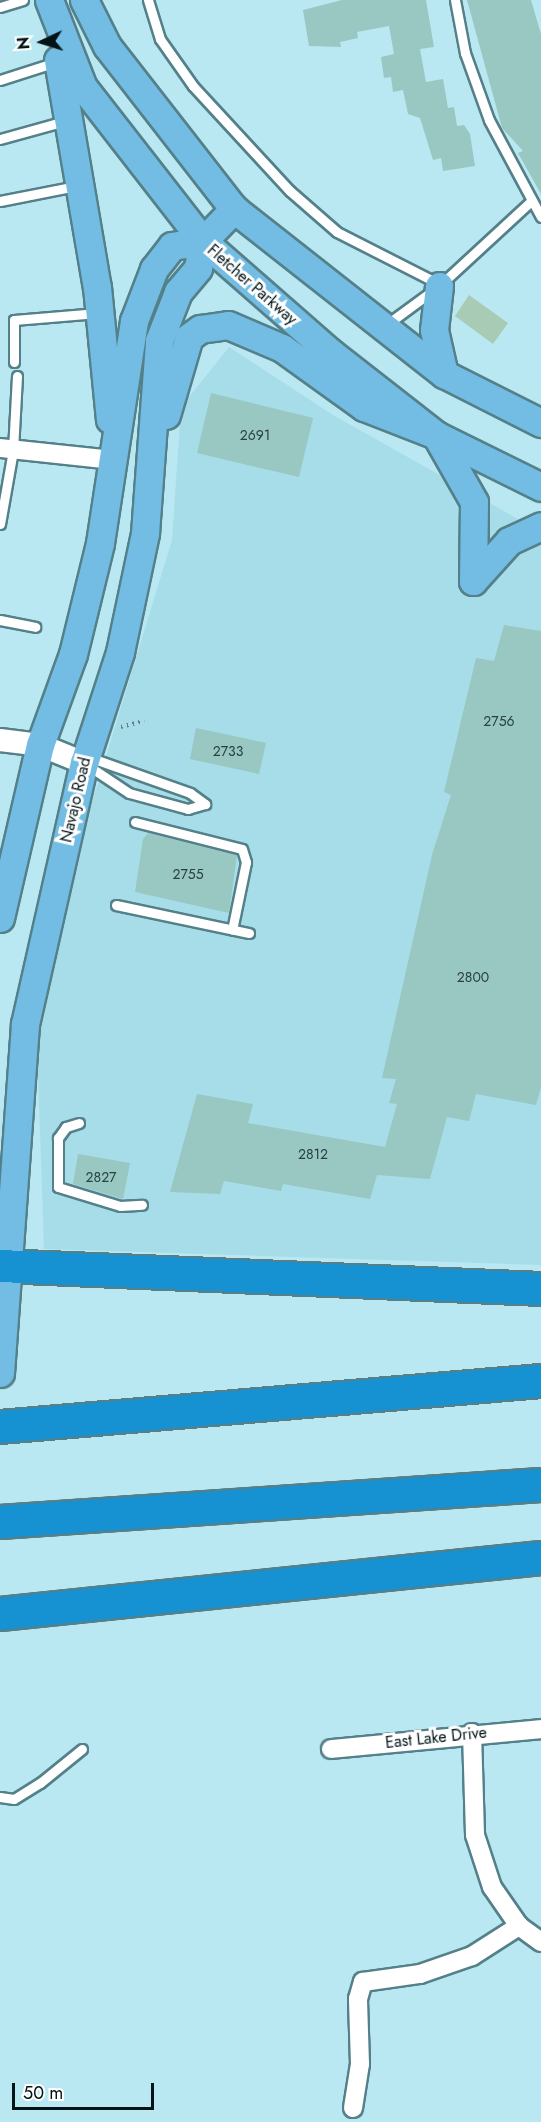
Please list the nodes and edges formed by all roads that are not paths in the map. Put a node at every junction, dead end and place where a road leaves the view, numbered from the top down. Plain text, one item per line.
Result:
1 (23, 0) edge
2 (46, 0) edge
3 (84, 0) edge
4 (148, 0) edge
5 (455, 0) edge
6 (0, 7) edge
7 (58, 62) junction
8 (0, 80) edge
9 (70, 120) junction
10 (0, 139) edge
11 (82, 185) junction
12 (0, 201) edge
13 (531, 201) junction
14 (234, 209) junction
15 (541, 217) edge
16 (203, 241) junction
17 (439, 286) junction
18 (98, 313) junction
19 (384, 327) junction
20 (14, 362) dead end
21 (444, 374) junction
22 (16, 375) dead end
23 (541, 423) edge
24 (436, 435) junction
25 (6, 449) edge
26 (113, 460) junction
27 (153, 469) junction
28 (541, 487) edge
29 (0, 524) edge
30 (541, 526) edge
31 (0, 620) edge
32 (35, 627) dead end
33 (0, 740) edge
34 (40, 745) junction
35 (84, 763) junction
36 (135, 822) dead end
37 (116, 904) dead end
38 (0, 918) edge
39 (232, 930) junction
40 (249, 933) dead end
41 (79, 1123) dead end
42 (142, 1205) dead end
43 (4, 1266) edge
44 (541, 1289) edge
45 (0, 1373) edge
46 (541, 1382) edge
47 (0, 1427) edge
48 (541, 1485) edge
49 (0, 1522) edge
50 (541, 1558) edge
51 (0, 1614) edge
52 (541, 1729) edge
53 (472, 1733) junction
54 (82, 1749) dead end
55 (331, 1749) dead end
56 (0, 1797) edge
57 (519, 1926) junction
58 (541, 1942) edge
59 (353, 2108) dead end

1 - 6 lane
2 - 7 main road
2 - 16 main road, Fletcher Parkway
3 - 14 main road
4 - 17 lane
5 - 13 lane
7 - 8 lane
7 - 9 main road
9 - 10 lane
9 - 11 main road
11 - 12 lane
11 - 18 main road
13 - 15 lane
13 - 17 lane
14 - 16 main road
14 - 19 main road
16 - 24 main road, Fletcher Parkway
16 - 26 main road
16 - 27 main road, Navajo Road
17 - 19 lane
17 - 21 main road
18 - 20 lane
18 - 26 main road
19 - 21 main road
21 - 23 main road
22 - 25 lane
24 - 27 main road
24 - 28 main road, Fletcher Parkway
24 - 30 main road
25 - 26 street
25 - 29 lane
26 - 34 main road
27 - 35 main road, Navajo Road
31 - 32 lane
33 - 34 street
34 - 35 street
34 - 38 main road
35 - 35 lane
35 - 43 main road, Navajo Road
36 - 39 lane
37 - 39 lane
39 - 40 lane
41 - 42 lane
43 - 44 highway
43 - 45 main road, Navajo Road
46 - 47 highway
48 - 49 highway
50 - 51 highway
52 - 53 street, East Lake Drive
53 - 55 street, East Lake Drive
53 - 57 street
54 - 56 lane
57 - 58 street
57 - 59 street

